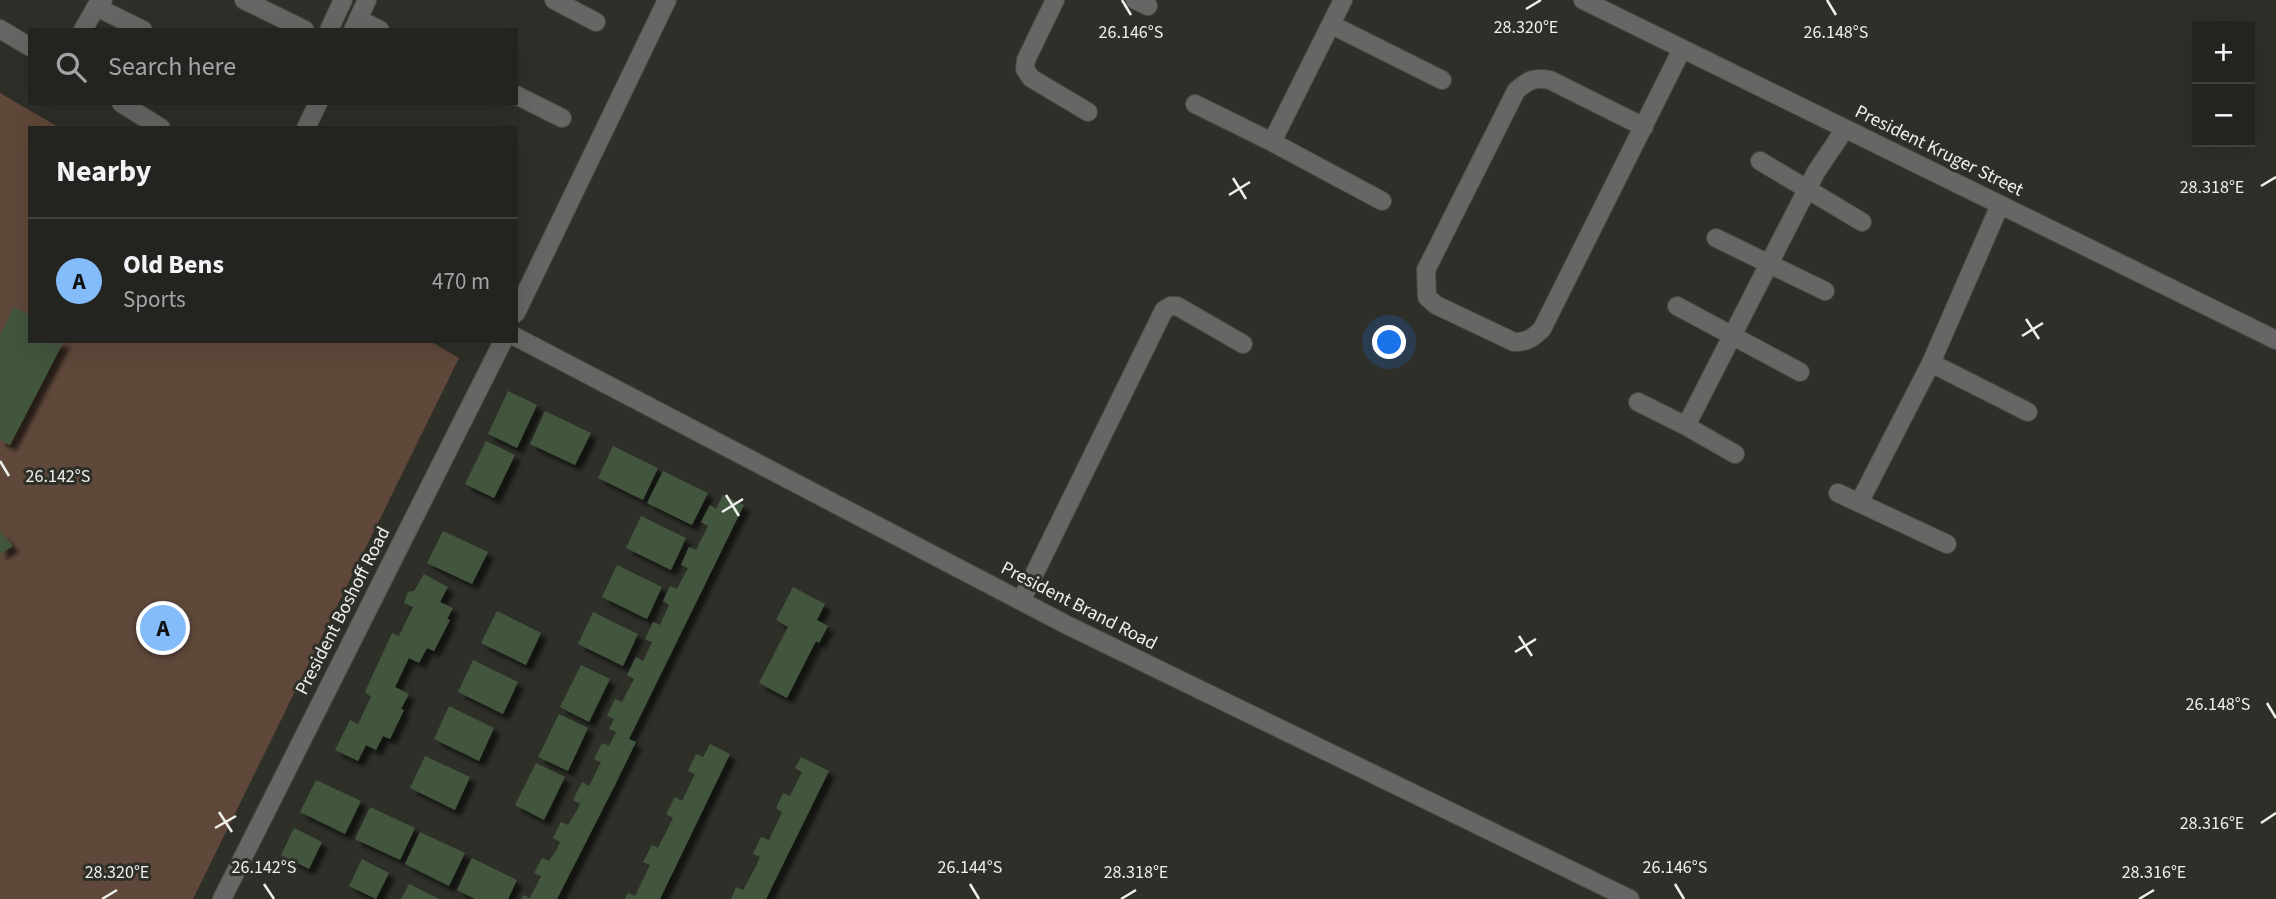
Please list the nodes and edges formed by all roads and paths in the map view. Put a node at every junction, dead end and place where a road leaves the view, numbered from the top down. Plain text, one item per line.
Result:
1 (244, 0) edge
2 (343, 0) edge
3 (367, 0) edge
4 (554, 0) edge
5 (667, 0) edge
6 (1055, 0) edge
7 (1343, 0) edge
8 (1583, 0) edge
9 (100, 3) edge
10 (114, 15) edge
11 (596, 22) dead end
12 (356, 24) edge
13 (1332, 25) junction
14 (84, 28) edge
15 (139, 28) edge
16 (301, 28) edge
17 (330, 28) edge
18 (0, 29) edge
19 (28, 46) edge
20 (1682, 49) junction
21 (1442, 80) dead end
22 (518, 96) edge
23 (1195, 104) dead end
24 (124, 105) edge
25 (317, 105) edge
26 (1088, 112) dead end
27 (562, 118) dead end
28 (158, 126) edge
29 (307, 126) edge
30 (1644, 127) junction
31 (1845, 129) junction
32 (1272, 142) junction
33 (1760, 161) dead end
34 (1808, 189) junction
35 (1382, 201) dead end
36 (2000, 205) junction
37 (1862, 222) dead end
38 (1716, 238) dead end
39 (1769, 264) junction
40 (1825, 291) dead end
41 (1677, 306) dead end
42 (518, 309) edge
43 (1732, 336) junction
44 (518, 338) edge
45 (2276, 340) edge
46 (502, 343) edge
47 (1243, 344) dead end
48 (1931, 363) junction
49 (1800, 372) dead end
50 (1638, 402) dead end
51 (2028, 412) dead end
52 (1686, 426) junction
53 (1735, 454) dead end
54 (1838, 493) dead end
55 (1859, 503) junction
56 (1947, 544) dead end
57 (1021, 601) junction
58 (222, 899) edge
59 (1630, 899) edge

1 - 16 street
2 - 17 street
3 - 12 street
4 - 11 street
5 - 42 street
6 - 26 street
7 - 13 street
8 - 20 street, President Kruger Street
9 - 10 street
9 - 14 street
10 - 15 street
13 - 21 street
13 - 32 street
18 - 19 street
20 - 30 street
20 - 31 street, President Kruger Street
22 - 27 street
23 - 32 street
24 - 28 street
25 - 29 street
30 - 30 street
31 - 34 street
31 - 36 street, President Kruger Street
32 - 35 street
33 - 34 street
34 - 37 street
34 - 39 street
36 - 45 street, President Kruger Street
36 - 48 street
38 - 39 street
39 - 40 street
39 - 43 street
41 - 43 street
43 - 49 street
43 - 52 street
44 - 57 street, President Brand Road
46 - 58 street, President Boshoff Road
47 - 57 street
48 - 51 street
48 - 55 street
50 - 52 street
52 - 53 street
54 - 55 street
55 - 56 street
57 - 59 street, President Brand Road

